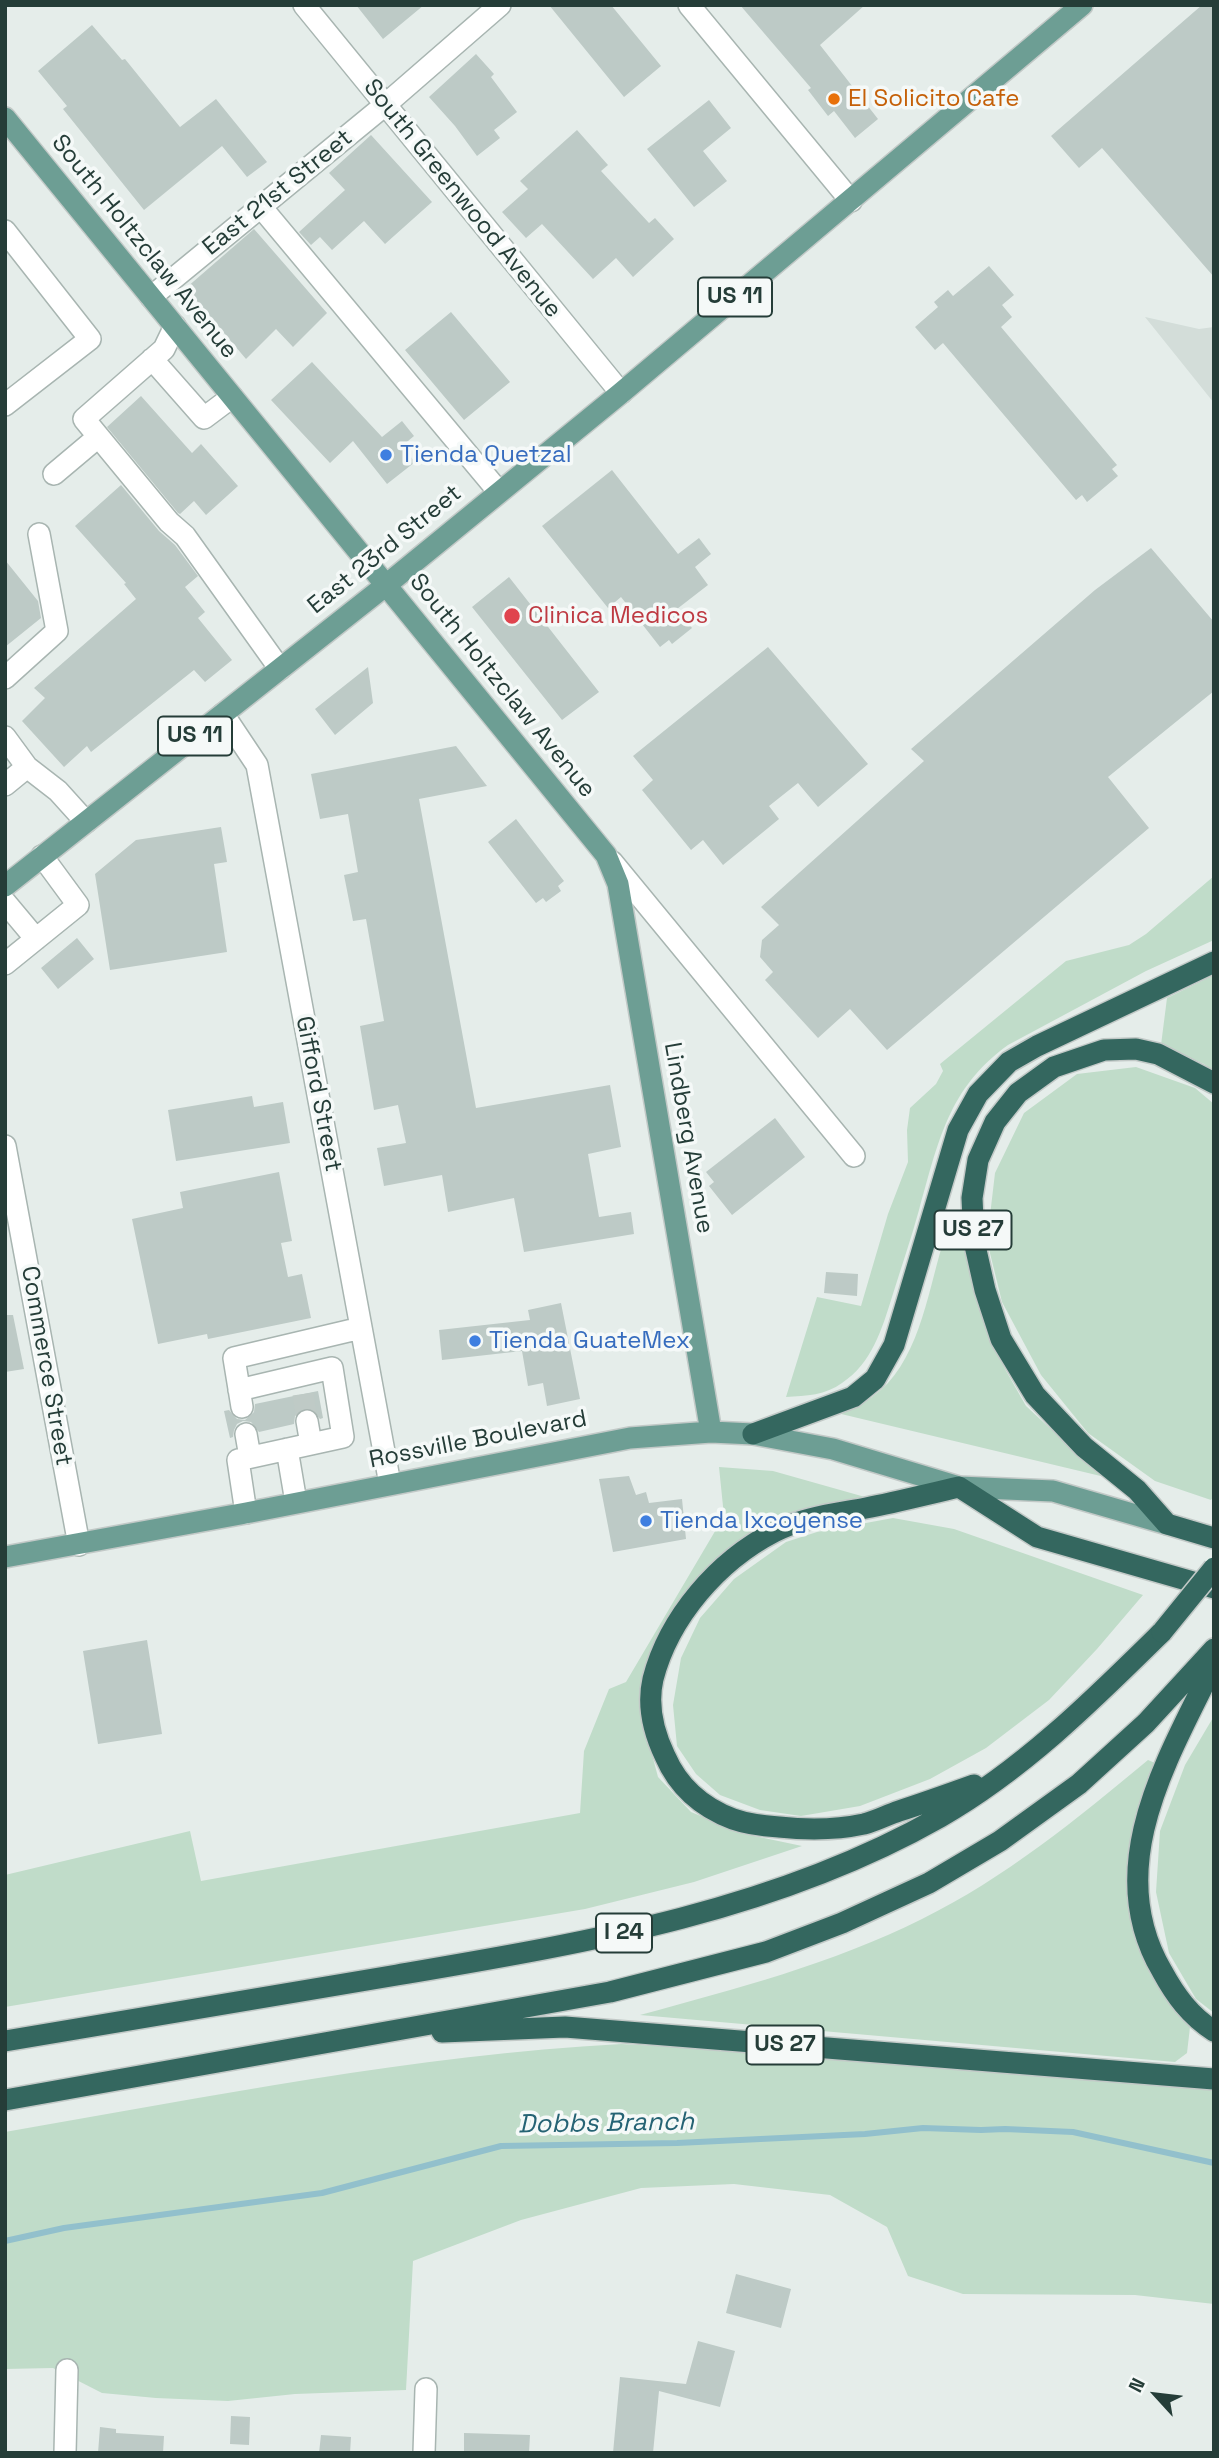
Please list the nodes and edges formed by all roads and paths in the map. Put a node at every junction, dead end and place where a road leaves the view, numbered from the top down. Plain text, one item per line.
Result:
1 (304, 5) edge
2 (500, 5) edge
3 (689, 5) edge
4 (1077, 7) edge
5 (386, 105) junction
6 (5, 118) edge
7 (851, 201) junction
8 (261, 207) junction
9 (5, 231) edge
10 (151, 297) junction
11 (175, 326) junction
12 (152, 359) junction
13 (621, 393) junction
14 (232, 397) junction
15 (5, 405) edge
16 (98, 436) junction
17 (54, 474) dead end
18 (499, 492) junction
19 (39, 534) dead end
20 (385, 586) junction
21 (280, 668) junction
22 (5, 678) edge
23 (223, 714) junction
24 (5, 737) edge
25 (27, 767) junction
26 (5, 785) edge
27 (86, 822) junction
28 (606, 855) junction
29 (42, 856) junction
30 (5, 886) edge
31 (5, 902) edge
32 (36, 939) junction
33 (1214, 962) edge
34 (5, 964) edge
35 (1214, 1083) edge
36 (5, 1146) edge
37 (854, 1156) dead end
38 (362, 1328) junction
39 (333, 1334) junction
40 (299, 1342) junction
41 (265, 1350) junction
42 (367, 1359) junction
43 (335, 1367) junction
44 (302, 1381) junction
45 (272, 1382) junction
46 (378, 1416) junction
47 (307, 1421) tunnel mouth
48 (341, 1423) junction
49 (711, 1432) junction
50 (247, 1434) dead end
51 (753, 1434) junction
52 (311, 1444) junction
53 (288, 1449) junction
54 (250, 1457) junction
55 (390, 1484) junction
56 (960, 1487) junction
57 (296, 1502) junction
58 (246, 1513) junction
59 (1167, 1524) junction
60 (1214, 1538) edge
61 (79, 1545) junction
62 (5, 1557) edge
63 (1214, 1568) edge
64 (1214, 1588) edge
65 (1214, 1649) edge
66 (1214, 1664) edge
67 (1002, 1775) junction
68 (1214, 2031) edge
69 (356, 2036) junction
70 (5, 2041) edge
71 (1214, 2079) edge
72 (5, 2100) edge
73 (67, 2370) dead end
74 (426, 2389) dead end
75 (65, 2453) edge
76 (424, 2453) edge

1 - 5 street, South Greenwood Avenue
2 - 5 street, East 21st Street
3 - 7 street
4 - 7 main road, East 23rd Street / US 11
5 - 8 street, East 21st Street
5 - 13 street, South Greenwood Avenue
6 - 10 main road, South Holtzclaw Avenue
7 - 13 main road, East 23rd Street / US 11
8 - 10 street, East 21st Street
8 - 18 street
9 - 15 street
10 - 11 main road, South Holtzclaw Avenue
11 - 12 street
11 - 14 main road, South Holtzclaw Avenue
12 - 14 street
12 - 16 street
13 - 18 main road, East 23rd Street / US 11
14 - 20 main road, South Holtzclaw Avenue
16 - 17 street
16 - 21 street
18 - 20 main road, East 23rd Street / US 11
19 - 22 street
20 - 21 main road, East 23rd Street / US 11
20 - 28 main road, South Holtzclaw Avenue
21 - 23 main road, East 23rd Street / US 11
23 - 27 main road, East 23rd Street / US 11
23 - 38 street, Gifford Street
24 - 25 street
25 - 26 street
25 - 27 street
27 - 29 main road, East 23rd Street / US 11
28 - 37 street, South Holtzclaw Avenue
28 - 49 main road, Lindberg Avenue
29 - 30 main road, East 23rd Street / US 11
29 - 32 street
31 - 32 street
32 - 34 street
33 - 51 highway
35 - 59 highway, US 27
36 - 61 street, Commerce Street
38 - 39 street
38 - 42 street, Gifford Street
39 - 40 street
39 - 43 street
40 - 41 street
40 - 44 street
41 - 45 street
41 - 45 street
42 - 43 street
42 - 46 street, Gifford Street
43 - 44 street
43 - 48 street
44 - 45 street
46 - 48 street
46 - 55 street, Gifford Street
47 - 52 street
48 - 52 street
49 - 51 main road, Rossville Boulevard
49 - 55 main road, Rossville Boulevard
50 - 54 street
51 - 56 main road, Rossville Boulevard
52 - 53 street
53 - 54 street
53 - 57 street
54 - 58 street
55 - 57 main road, Rossville Boulevard
56 - 59 main road, Rossville Boulevard
56 - 64 highway, Rossville Boulevard
56 - 67 highway
57 - 58 main road, Rossville Boulevard
58 - 61 main road, Rossville Boulevard
59 - 60 highway, Rossville Boulevard
61 - 62 main road, Rossville Boulevard
63 - 67 highway, I 24, bridge
65 - 69 highway, I 24
66 - 68 highway
67 - 70 highway, I 24
69 - 71 highway, US 27
69 - 72 highway, I 24
73 - 75 street
74 - 76 street

